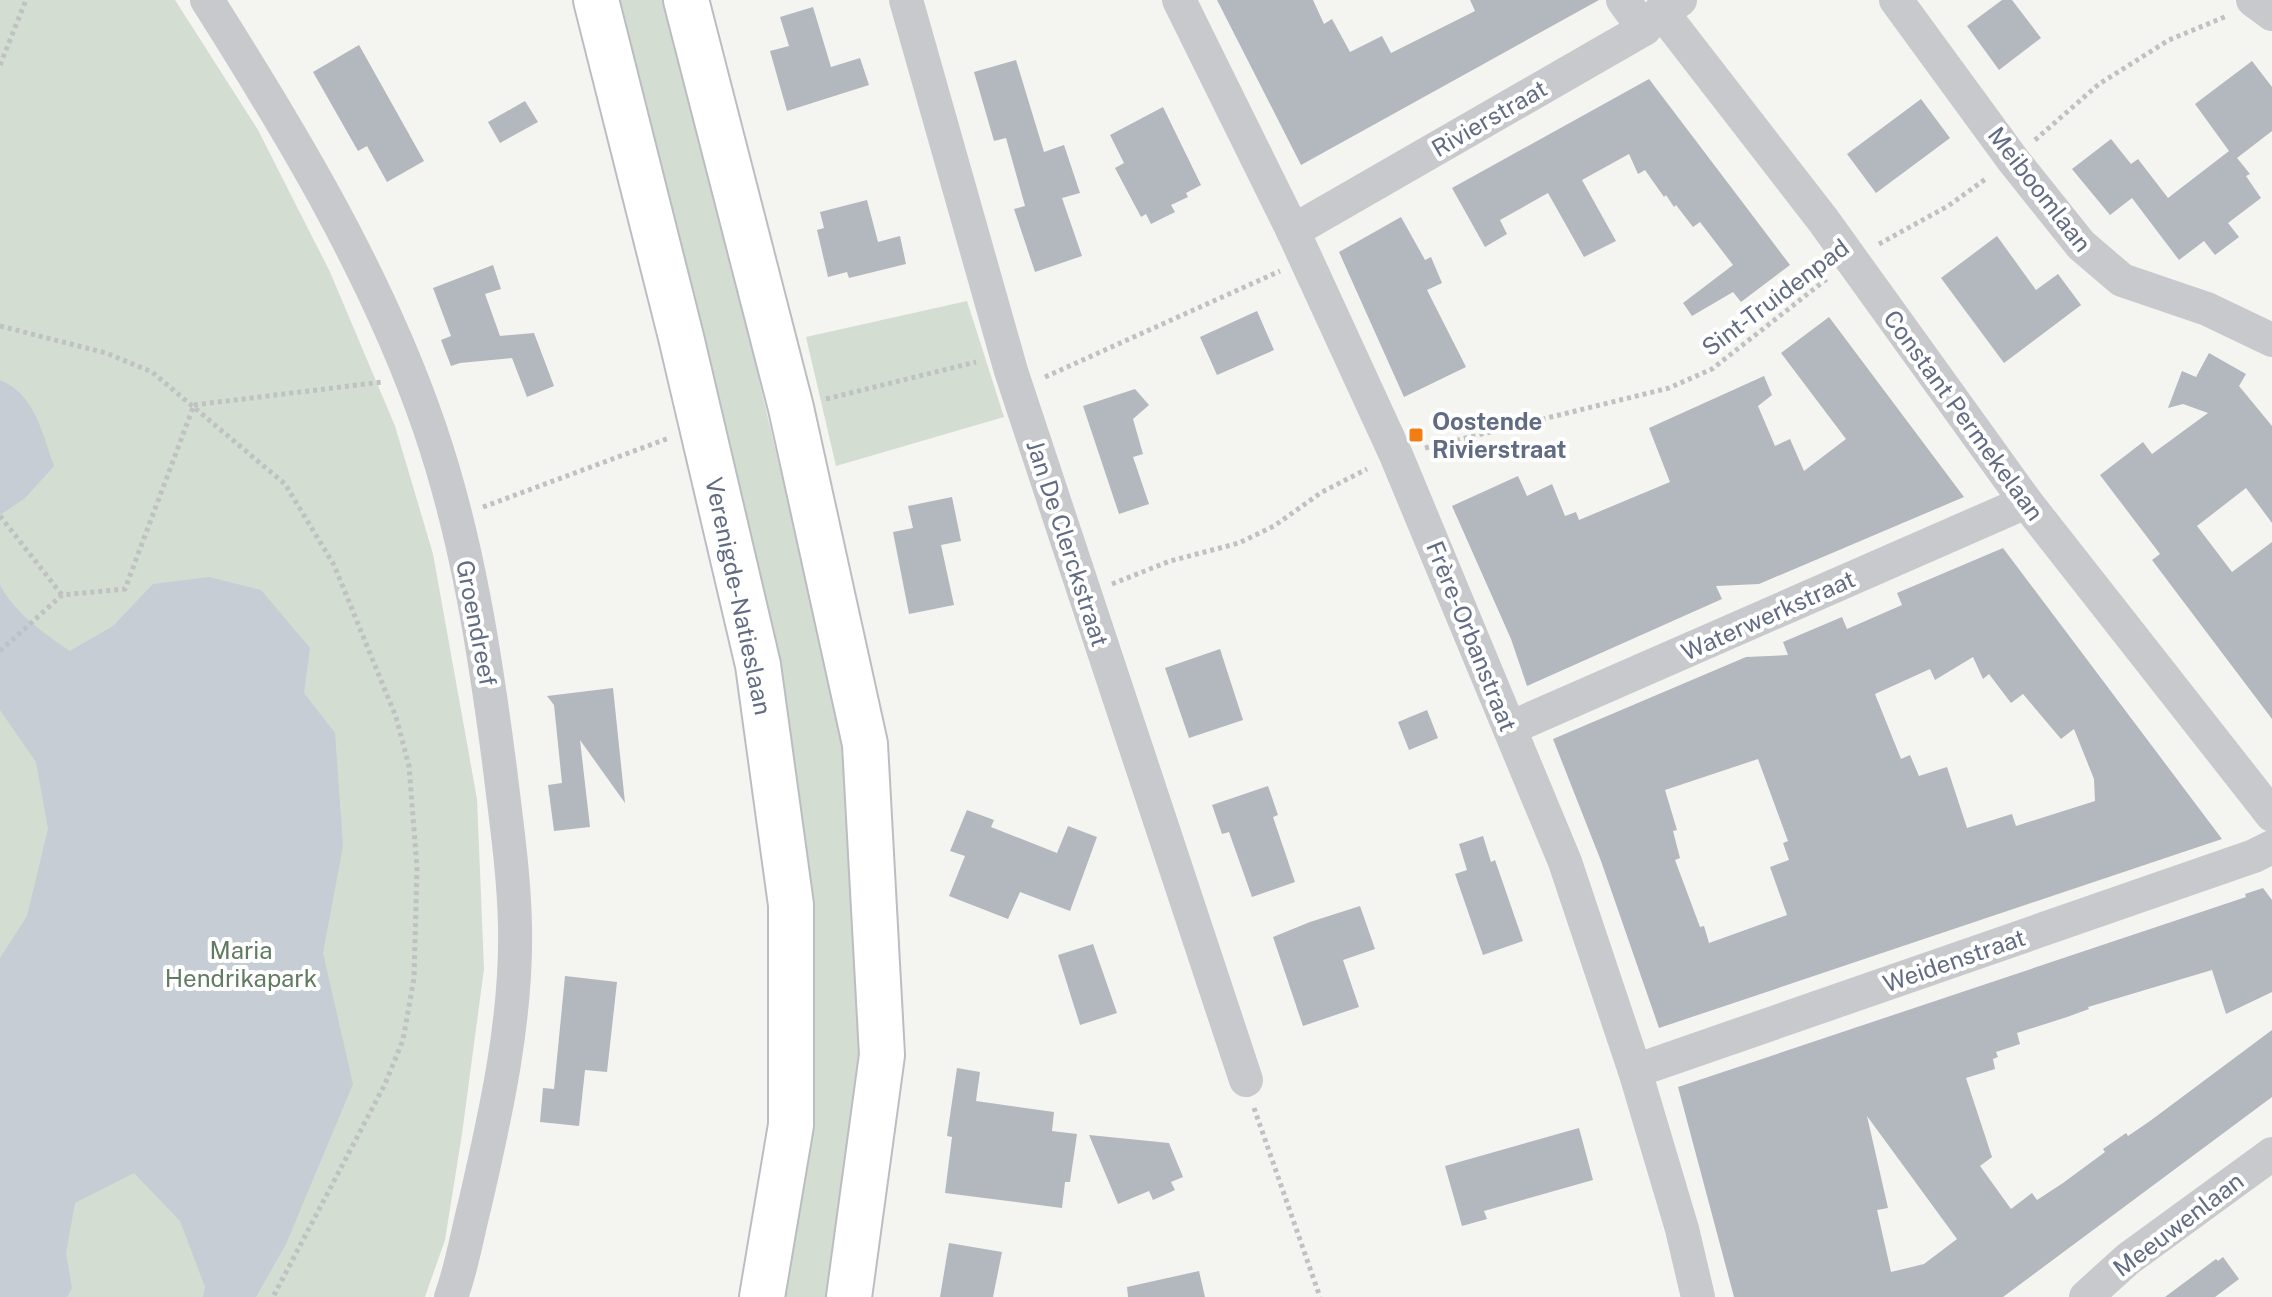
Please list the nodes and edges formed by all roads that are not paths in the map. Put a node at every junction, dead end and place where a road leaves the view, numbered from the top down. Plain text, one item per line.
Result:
1 (207, 0) edge
2 (596, 0) edge
3 (686, 0) edge
4 (906, 0) edge
5 (1179, 0) edge
6 (1623, 0) edge
7 (1896, 0) edge
8 (1662, 13) edge
9 (1300, 244) junction
10 (2272, 340) edge
11 (2026, 502) junction
12 (1510, 728) junction
13 (2272, 815) edge
14 (2272, 847) edge
15 (1635, 1071) junction
16 (1246, 1080) road end
17 (2272, 1154) edge
18 (451, 1297) edge
19 (762, 1297) edge
20 (849, 1297) edge
21 (1698, 1297) edge
22 (2086, 1297) edge

1 - 18 street, Groendreef
2 - 19 main road, Verenigde-Natieslaan
3 - 20 main road
4 - 16 street, Jan De Clerckstraat
5 - 9 street, Frère-Orbanstraat
6 - 8 street, Constant Permekelaan
7 - 10 street, Meiboomlaan
8 - 9 street, Rivierstraat
8 - 11 street, Constant Permekelaan
9 - 12 street, Frère-Orbanstraat
11 - 12 street, Waterwerkstraat
11 - 13 street, Constant Permekelaan
12 - 15 street, Frère-Orbanstraat
14 - 15 street, Weidenstraat
15 - 21 street, Frère-Orbanstraat
17 - 22 street, Meeuwenlaan

